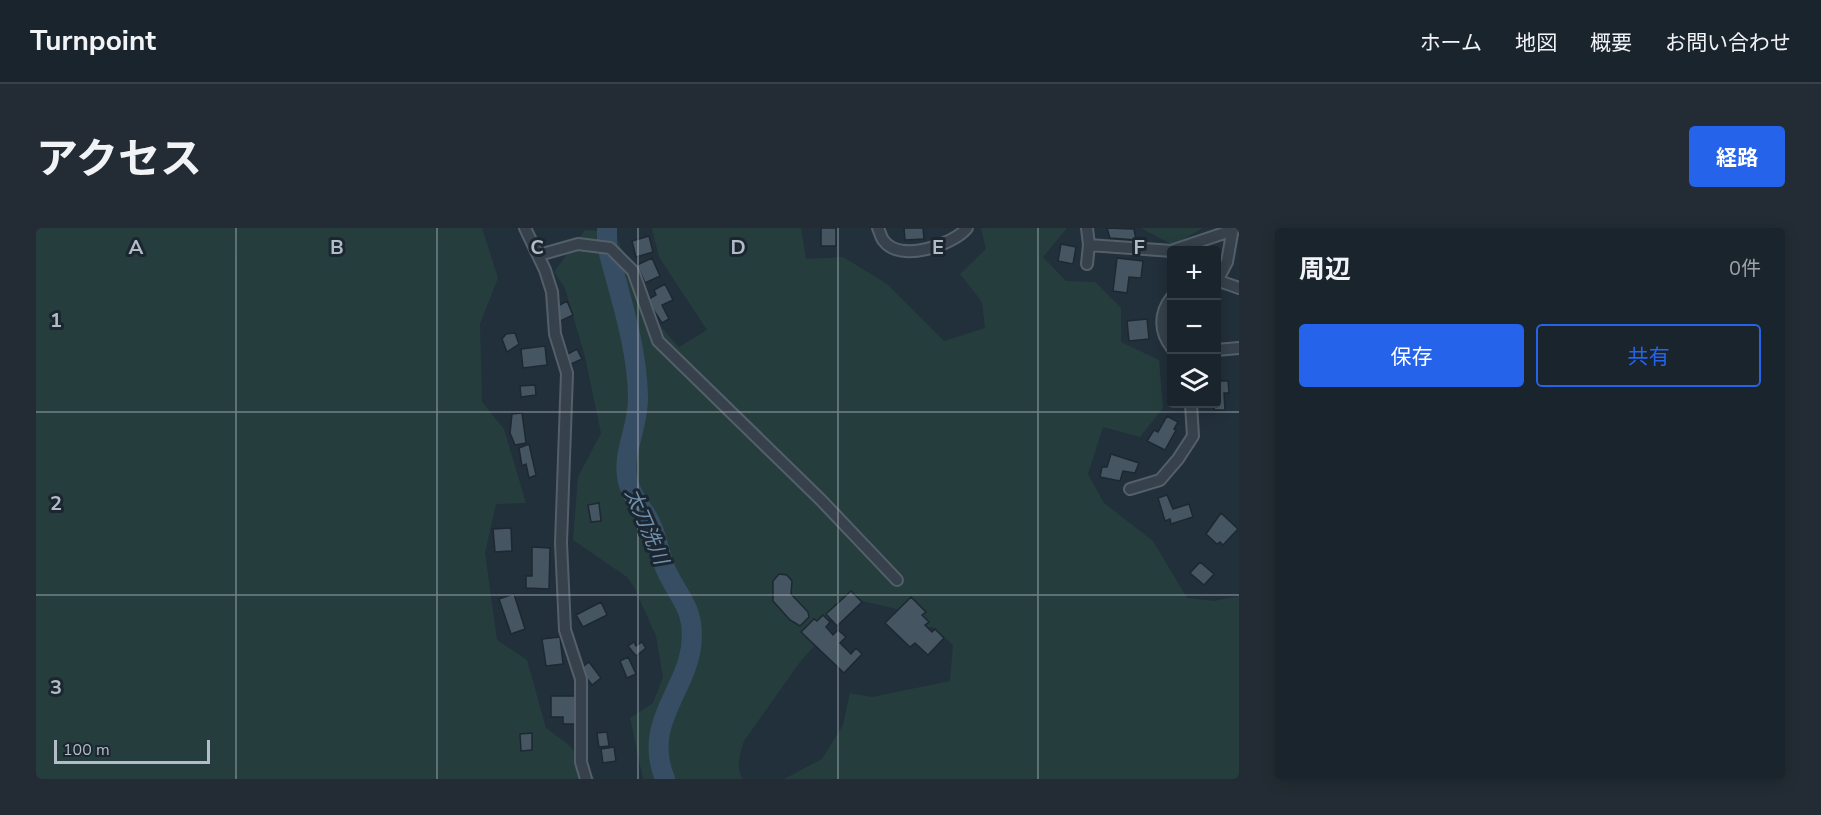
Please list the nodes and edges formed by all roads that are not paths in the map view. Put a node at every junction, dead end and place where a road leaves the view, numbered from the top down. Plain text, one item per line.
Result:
1 (525, 228) edge
2 (878, 228) edge
3 (967, 228) edge
4 (1087, 228) edge
5 (1233, 229) edge
6 (1089, 245) junction
7 (1187, 246) edge
8 (1167, 251) edge
9 (539, 255) junction
10 (1087, 264) dead end
11 (1221, 275) edge
12 (1221, 283) edge
13 (1239, 288) edge
14 (1167, 303) edge
15 (1167, 342) edge
16 (1239, 348) edge
17 (1221, 350) edge
18 (1191, 408) edge
19 (1130, 489) dead end
20 (897, 580) dead end
21 (586, 779) edge

1 - 9 street
2 - 3 street
4 - 6 street
5 - 7 street
5 - 11 street
6 - 8 street
6 - 10 street
9 - 20 street
9 - 21 street
12 - 13 street
14 - 15 street
16 - 17 street
18 - 19 street

